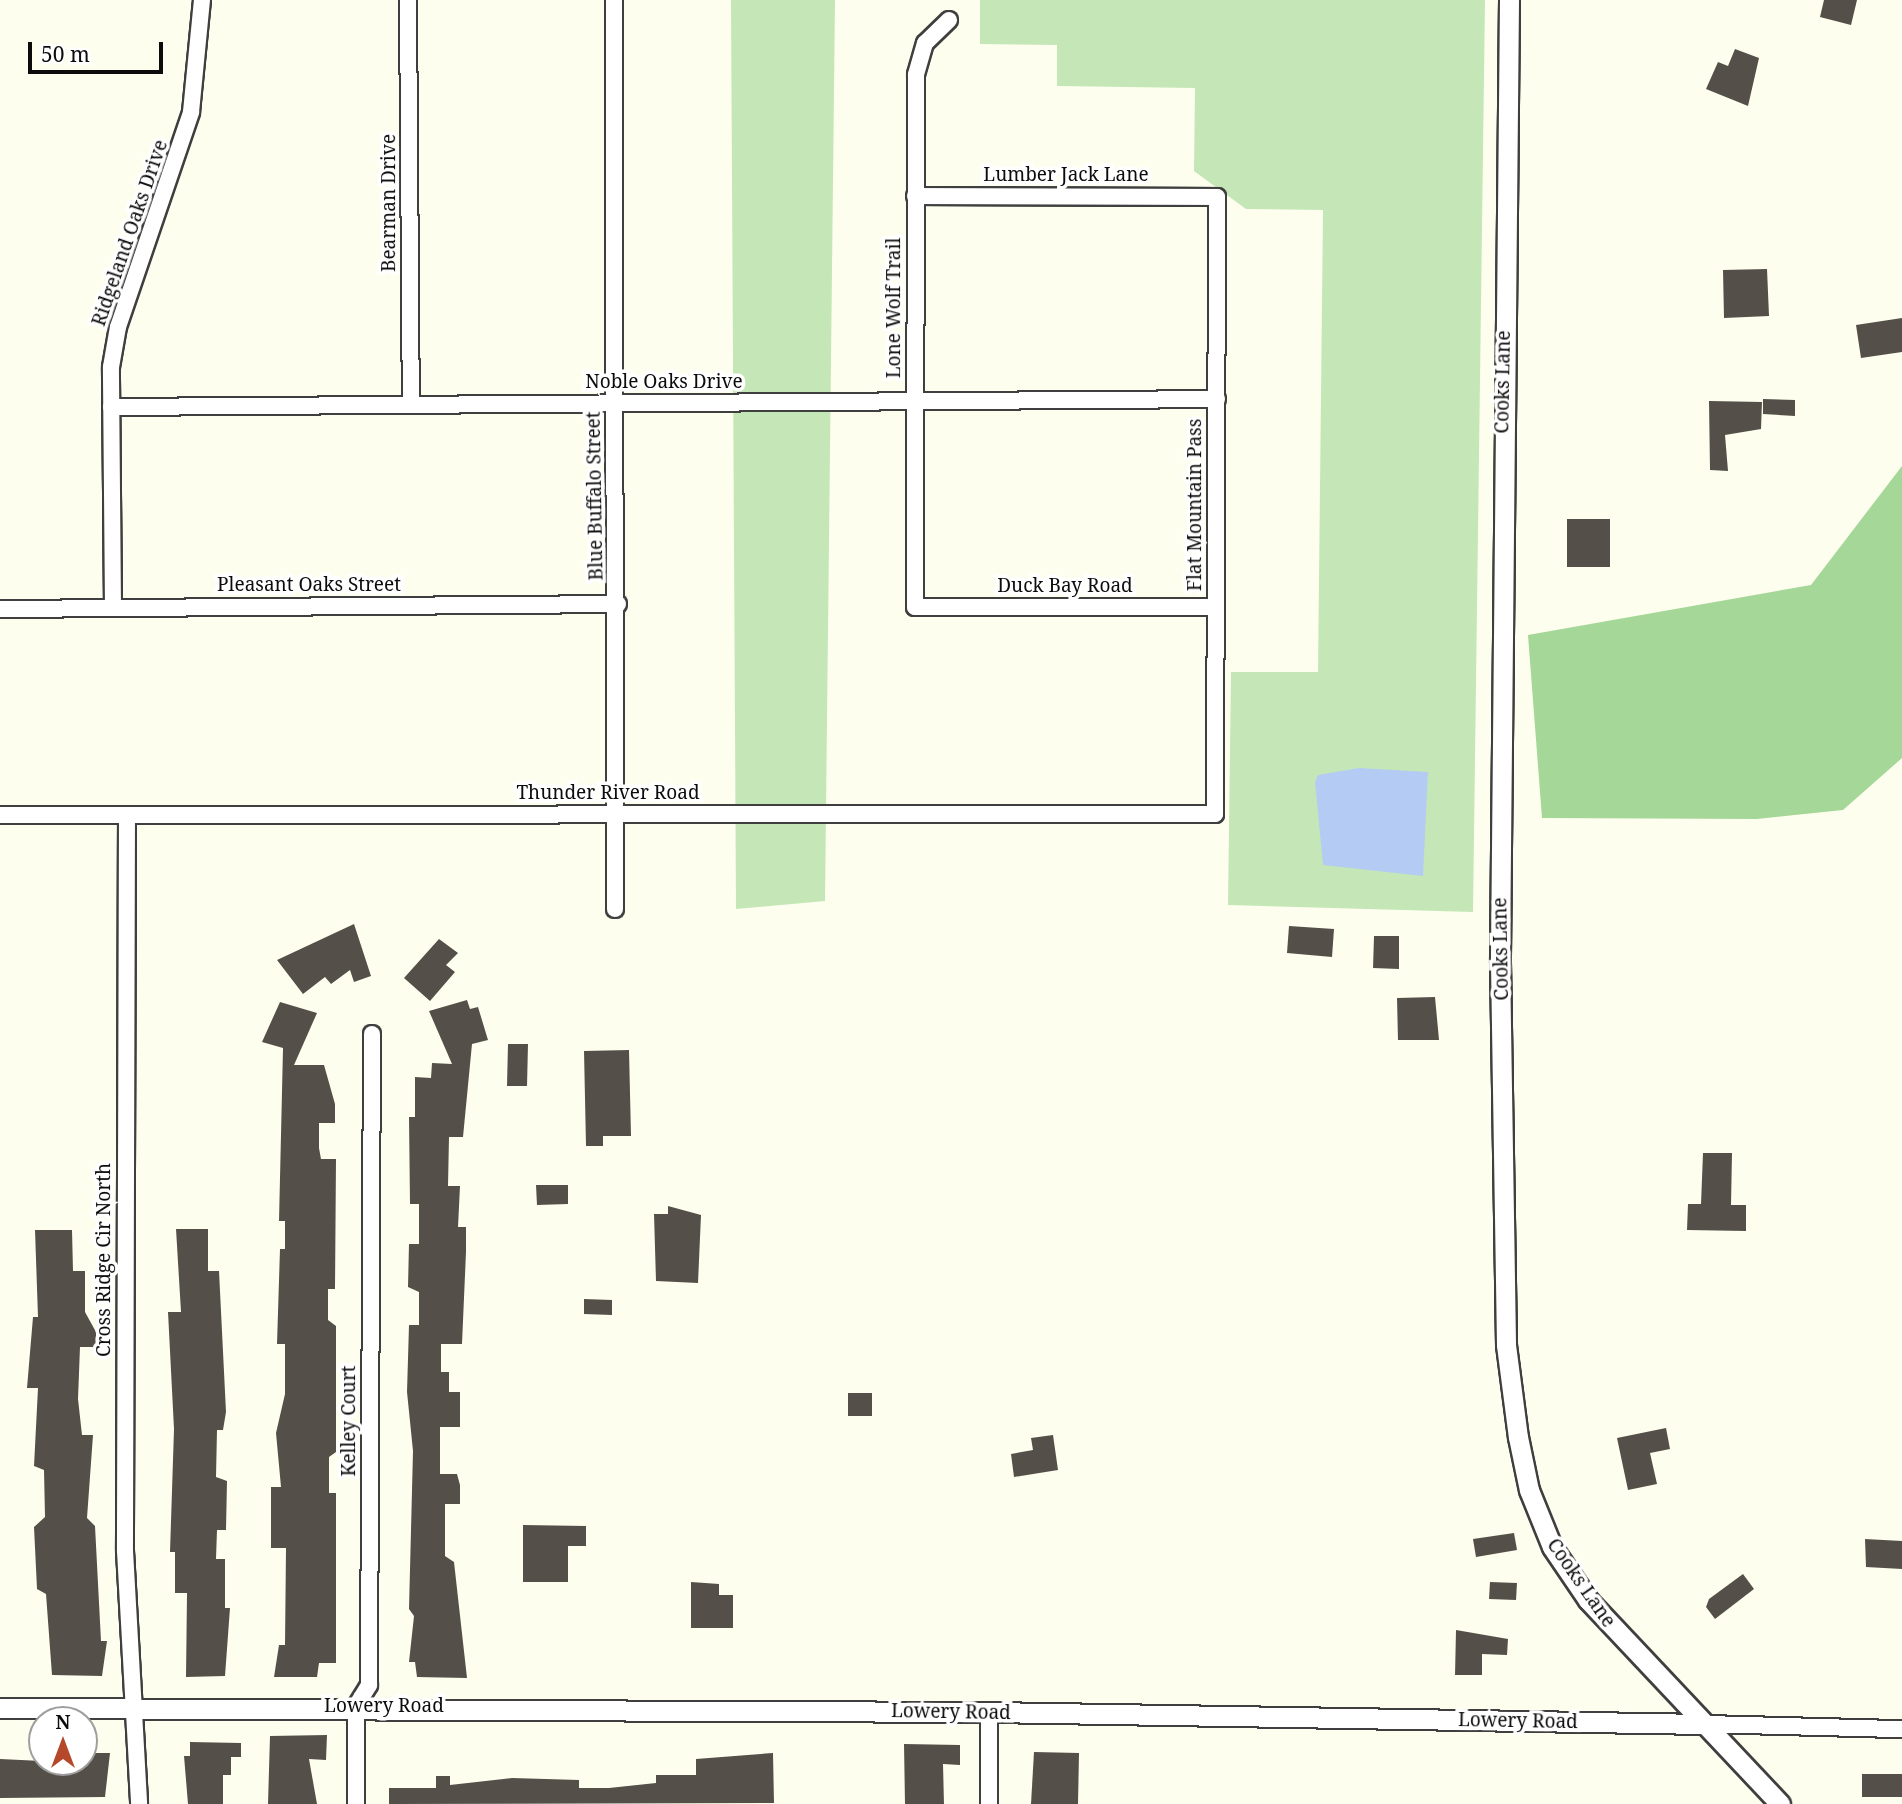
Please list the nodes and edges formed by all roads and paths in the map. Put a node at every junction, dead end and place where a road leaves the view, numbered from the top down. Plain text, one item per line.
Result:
1 (202, 0) edge
2 (408, 0) edge
3 (614, 0) edge
4 (1509, 0) edge
5 (949, 20) dead end
6 (915, 196) junction
7 (1217, 197) joint
8 (1217, 400) junction
9 (915, 402) junction
10 (615, 403) junction
11 (411, 405) junction
12 (111, 407) junction
13 (618, 604) junction
14 (113, 607) junction
15 (915, 607) joint
16 (1216, 607) junction
17 (0, 609) edge
18 (617, 814) junction
19 (1215, 814) joint
20 (0, 815) edge
21 (127, 815) junction
22 (615, 909) dead end
23 (372, 1034) dead end
24 (138, 1706) junction
25 (356, 1706) junction
26 (0, 1708) edge
27 (989, 1712) junction
28 (1705, 1724) junction
29 (1902, 1729) edge
30 (139, 1804) edge
31 (356, 1804) edge
32 (989, 1804) edge
33 (1780, 1804) edge

1 - 12 street, Ridgeland Oaks Drive
2 - 11 street, Bearman Drive
3 - 10 street, Blue Buffalo Street
4 - 28 street, Cooks Lane
5 - 6 street, Lone Wolf Trail
6 - 7 street, Lumber Jack Lane
6 - 9 street, Lone Wolf Trail
7 - 8 street, Flat Mountain Pass
8 - 9 street, Noble Oaks Drive
8 - 16 street, Flat Mountain Pass
9 - 10 street, Noble Oaks Drive
9 - 15 street, Lone Wolf Trail
10 - 11 street, Noble Oaks Drive
10 - 13 street, Blue Buffalo Street
11 - 12 street, Noble Oaks Drive
12 - 14 street, Ridgeland Oaks Drive
13 - 14 street, Pleasant Oaks Street
13 - 18 street, Blue Buffalo Street
14 - 17 street, Pleasant Oaks Street
15 - 16 street, Duck Bay Road
16 - 19 street, Flat Mountain Pass
18 - 19 street, Thunder River Road
18 - 21 street, Thunder River Road
18 - 22 street, Blue Buffalo Street
20 - 21 street, Thunder River Road
21 - 24 street, Cross Ridge Cir North
23 - 25 street, Kelley Court
24 - 25 street, Lowery Road
24 - 26 street, Lowery Road
24 - 30 street, Cross Ridge Cir North
25 - 27 street, Lowery Road
25 - 31 street, Kelley Court
27 - 28 street, Lowery Road
27 - 32 street
28 - 29 street, Lowery Road
28 - 33 street, Cooks Lane

